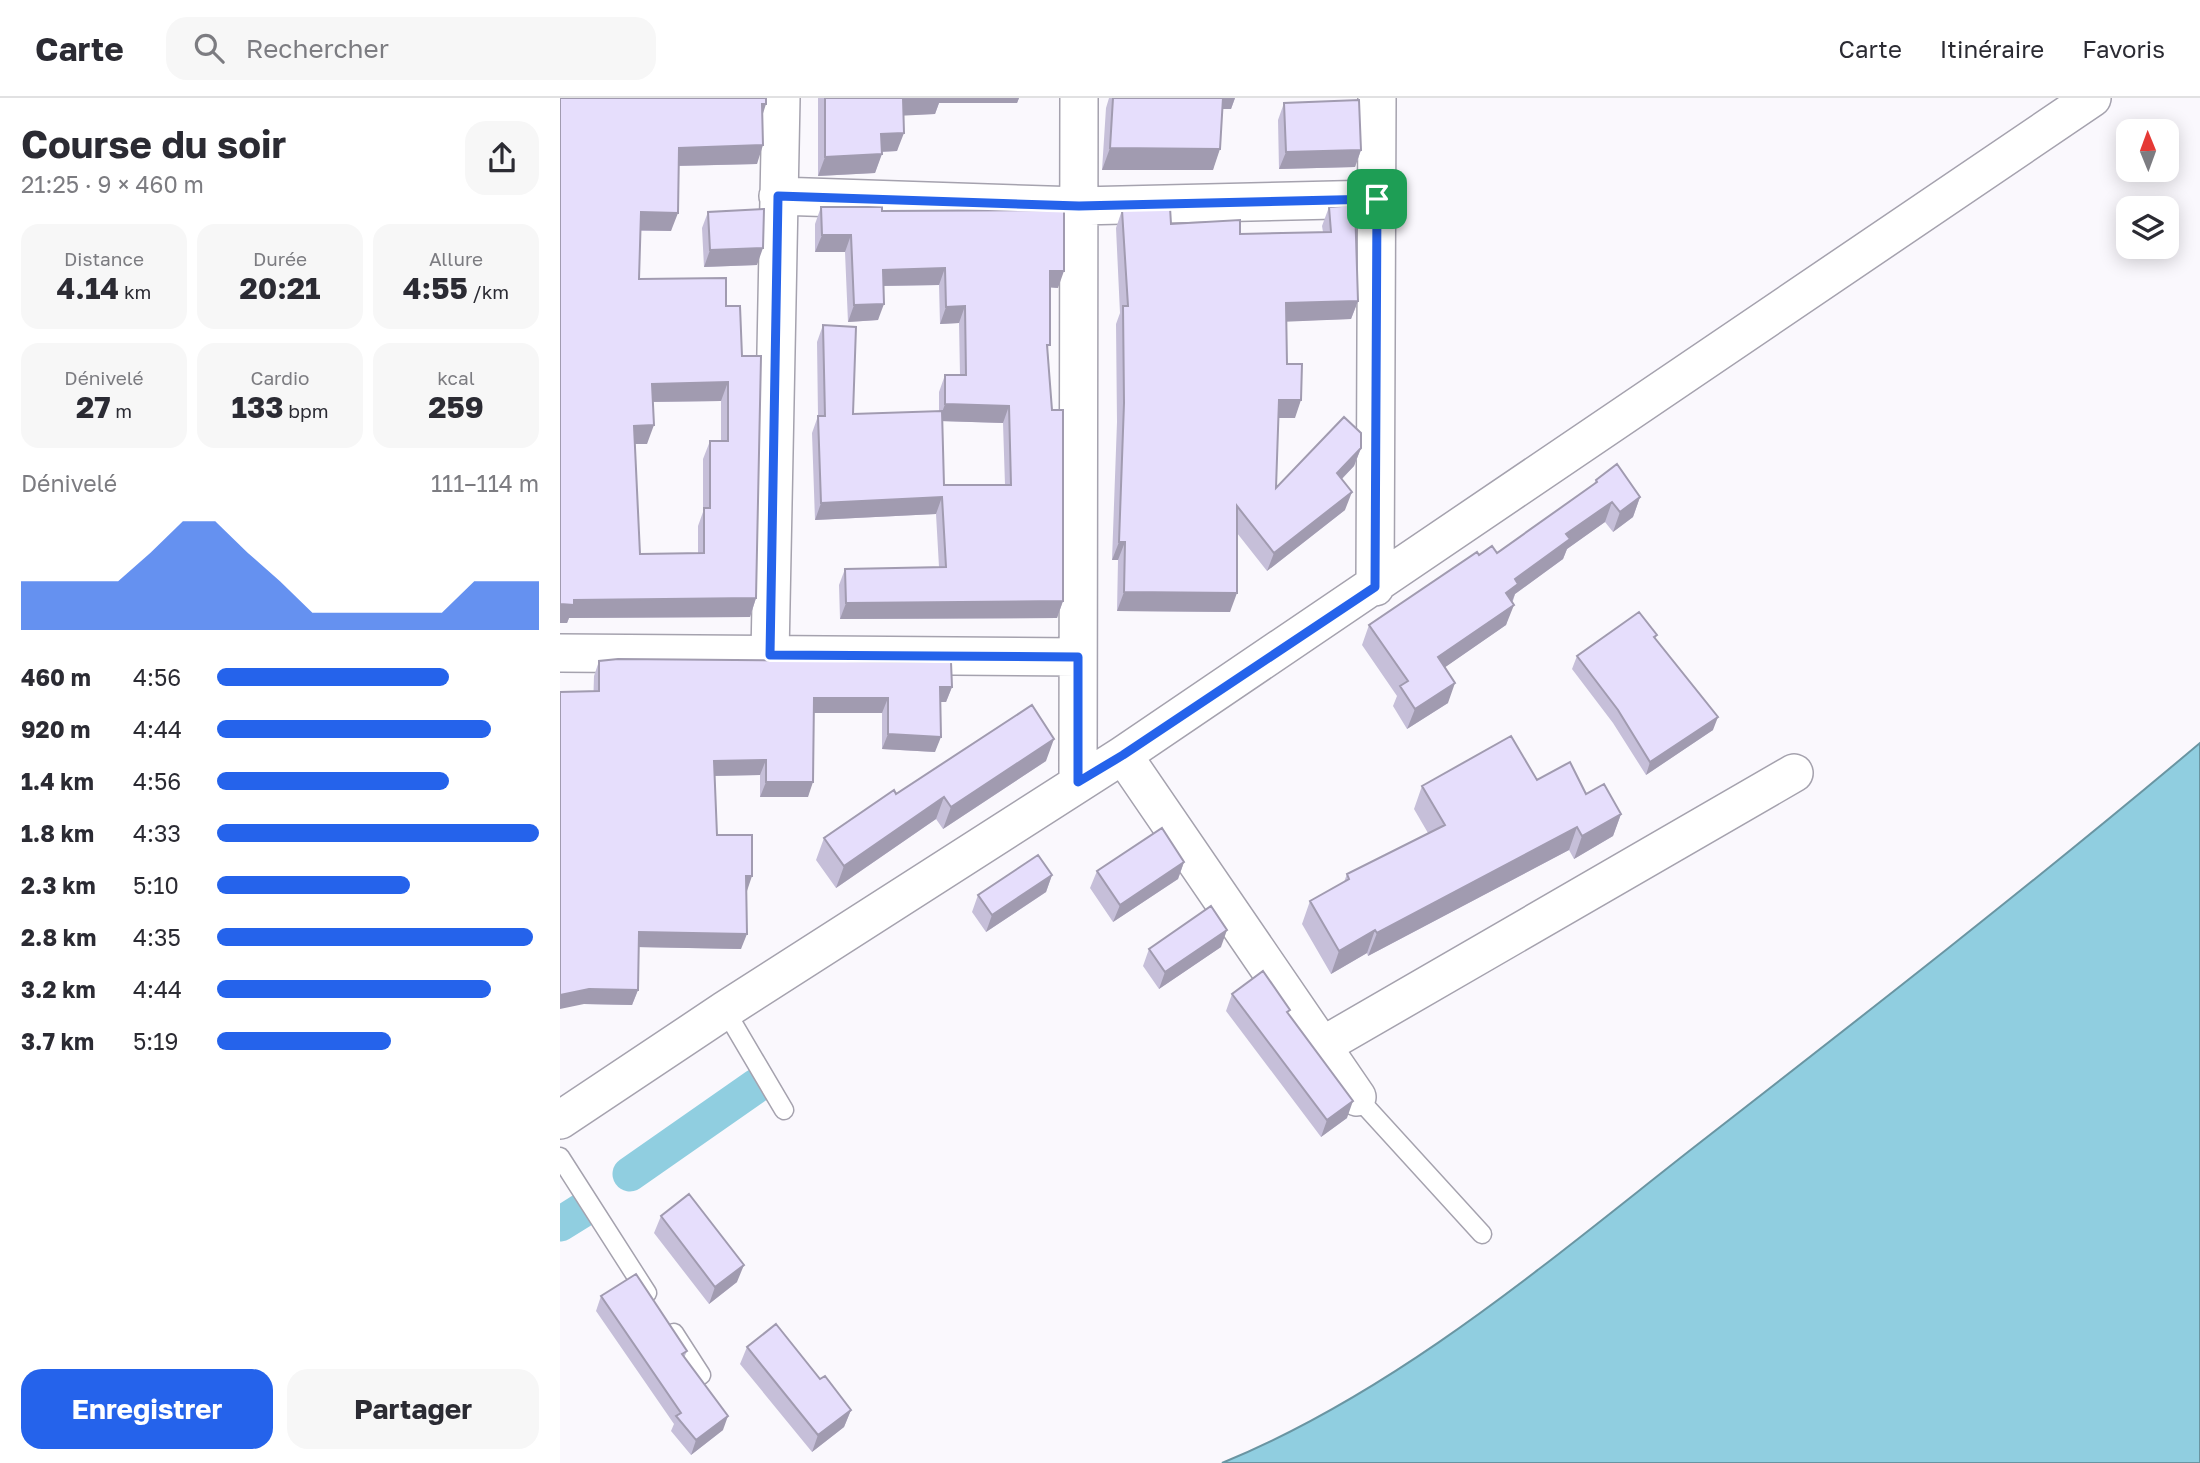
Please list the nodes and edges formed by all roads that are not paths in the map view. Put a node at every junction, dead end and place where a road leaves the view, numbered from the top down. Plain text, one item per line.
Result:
1 (780, 98) edge
2 (1079, 98) edge
3 (1377, 98) edge
4 (2092, 98) edge
5 (778, 196) junction
6 (1377, 199) junction
7 (1079, 206) junction
8 (1375, 587) junction
9 (560, 653) edge
10 (770, 655) junction
11 (1078, 657) junction
12 (1123, 755) junction
13 (1794, 773) dead end
14 (1078, 782) junction
15 (725, 1010) junction
16 (1322, 1045) junction
17 (1357, 1097) joint
18 (784, 1111) dead end
19 (560, 1120) edge
20 (560, 1157) edge
21 (1482, 1234) dead end
22 (701, 1375) edge

1 - 5 street
2 - 7 street
3 - 6 street
4 - 8 street
5 - 7 street
5 - 10 street
6 - 7 street
6 - 8 street
7 - 11 street
8 - 12 street
9 - 10 street
10 - 11 street
11 - 14 street
12 - 14 street
12 - 16 street
13 - 16 street
14 - 15 street
15 - 18 lane
15 - 19 street
16 - 17 street
17 - 21 lane
20 - 22 lane

